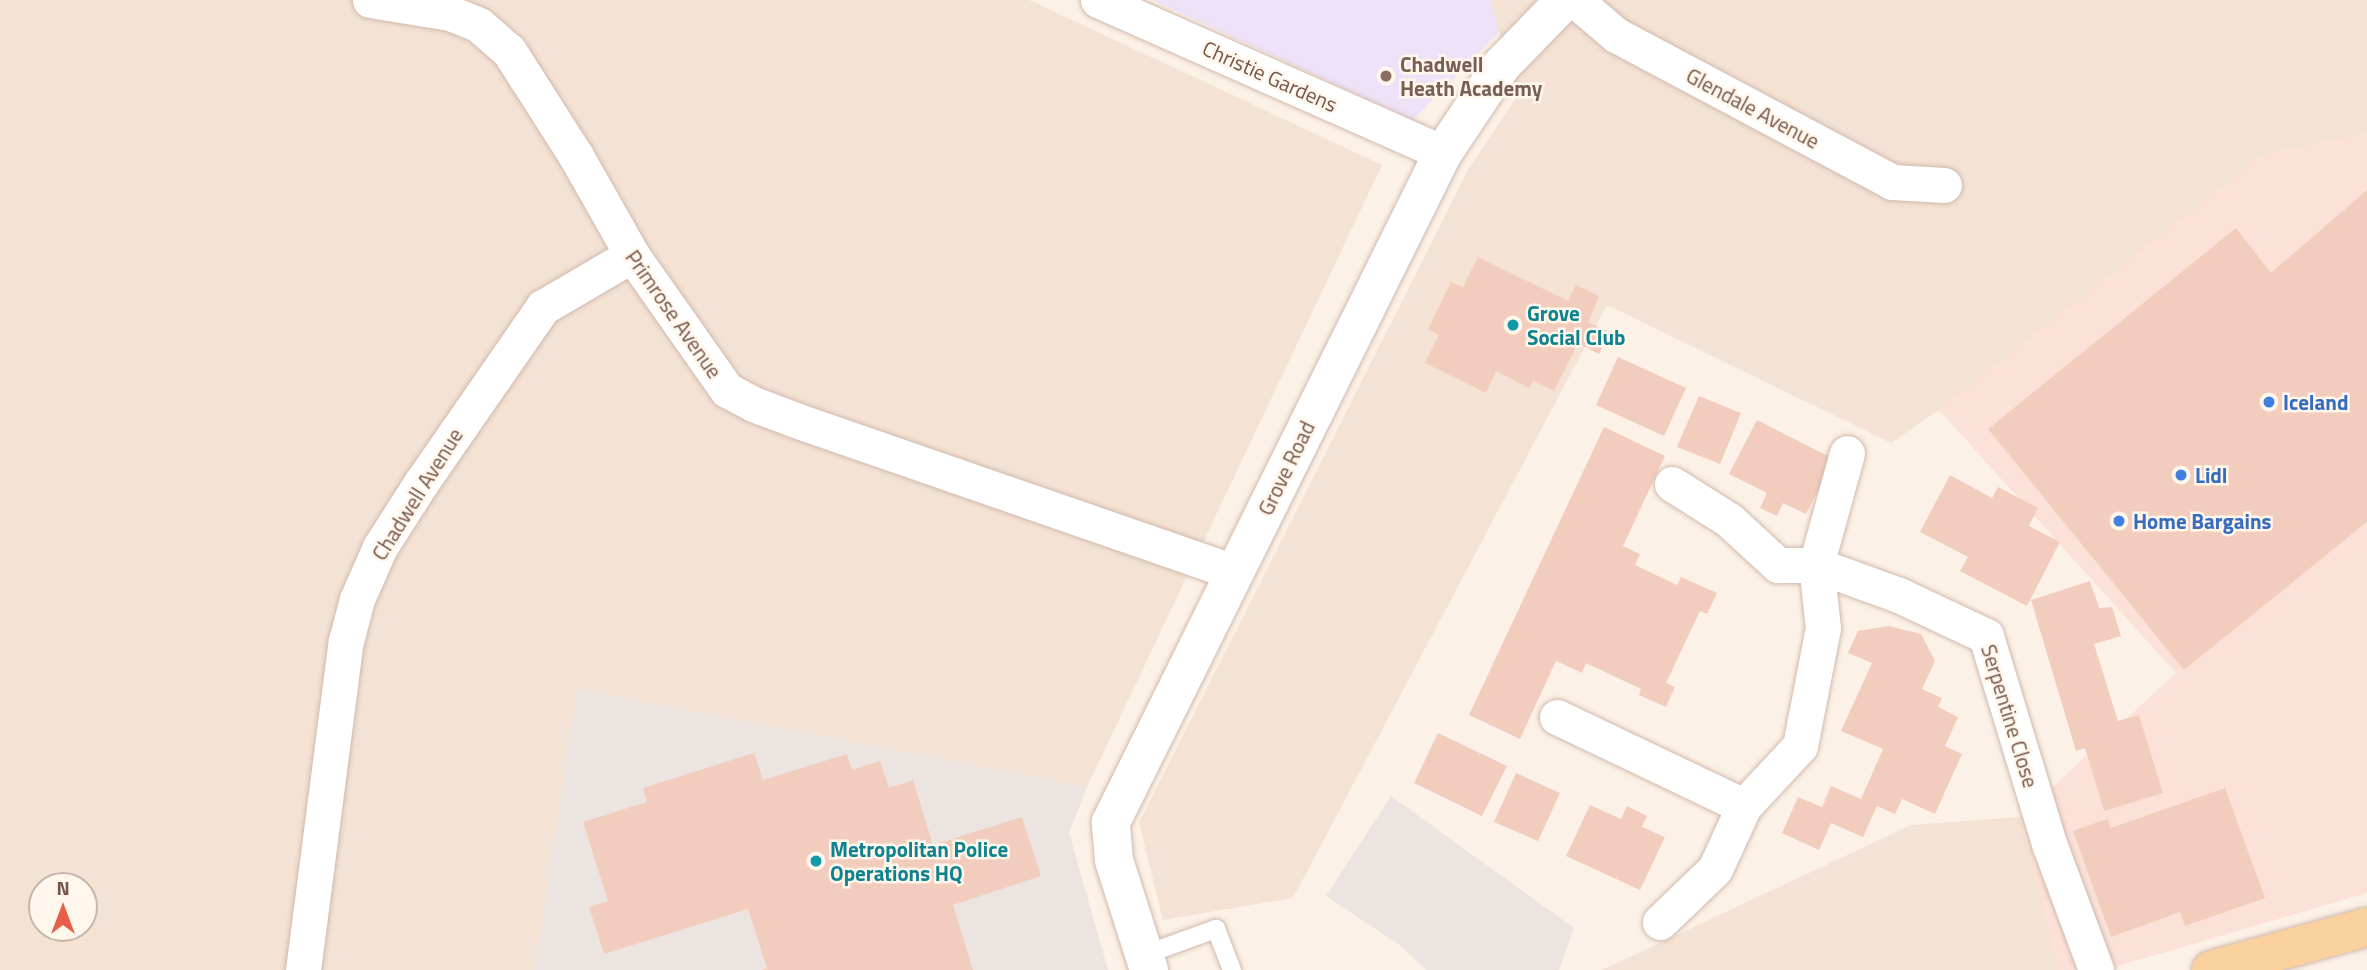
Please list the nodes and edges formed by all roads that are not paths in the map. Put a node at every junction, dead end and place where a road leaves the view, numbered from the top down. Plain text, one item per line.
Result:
1 (370, 0) edge
2 (1098, 0) edge
3 (1565, 0) edge
4 (1575, 0) edge
5 (1443, 153) junction
6 (1944, 185) dead end
7 (632, 255) junction
8 (1847, 453) dead end
9 (1672, 484) dead end
10 (1816, 565) junction
11 (1234, 572) junction
12 (1557, 717) dead end
13 (1744, 806) junction
14 (1660, 922) dead end
15 (2367, 927) edge
16 (1146, 963) edge
17 (303, 970) edge
18 (1232, 970) edge
19 (2096, 970) edge
20 (2211, 970) edge

1 - 7 street, Primrose Avenue
2 - 5 street, Christie Gardens
3 - 5 street, Grove Road
4 - 6 street, Glendale Avenue
5 - 11 street, Grove Road
7 - 11 street, Primrose Avenue
7 - 17 street, Chadwell Avenue
8 - 10 street
9 - 10 street, Serpentine Close
10 - 13 street
10 - 19 street, Serpentine Close
11 - 16 street, Grove Road
12 - 13 street
13 - 14 street
15 - 20 main road
16 - 18 lane

